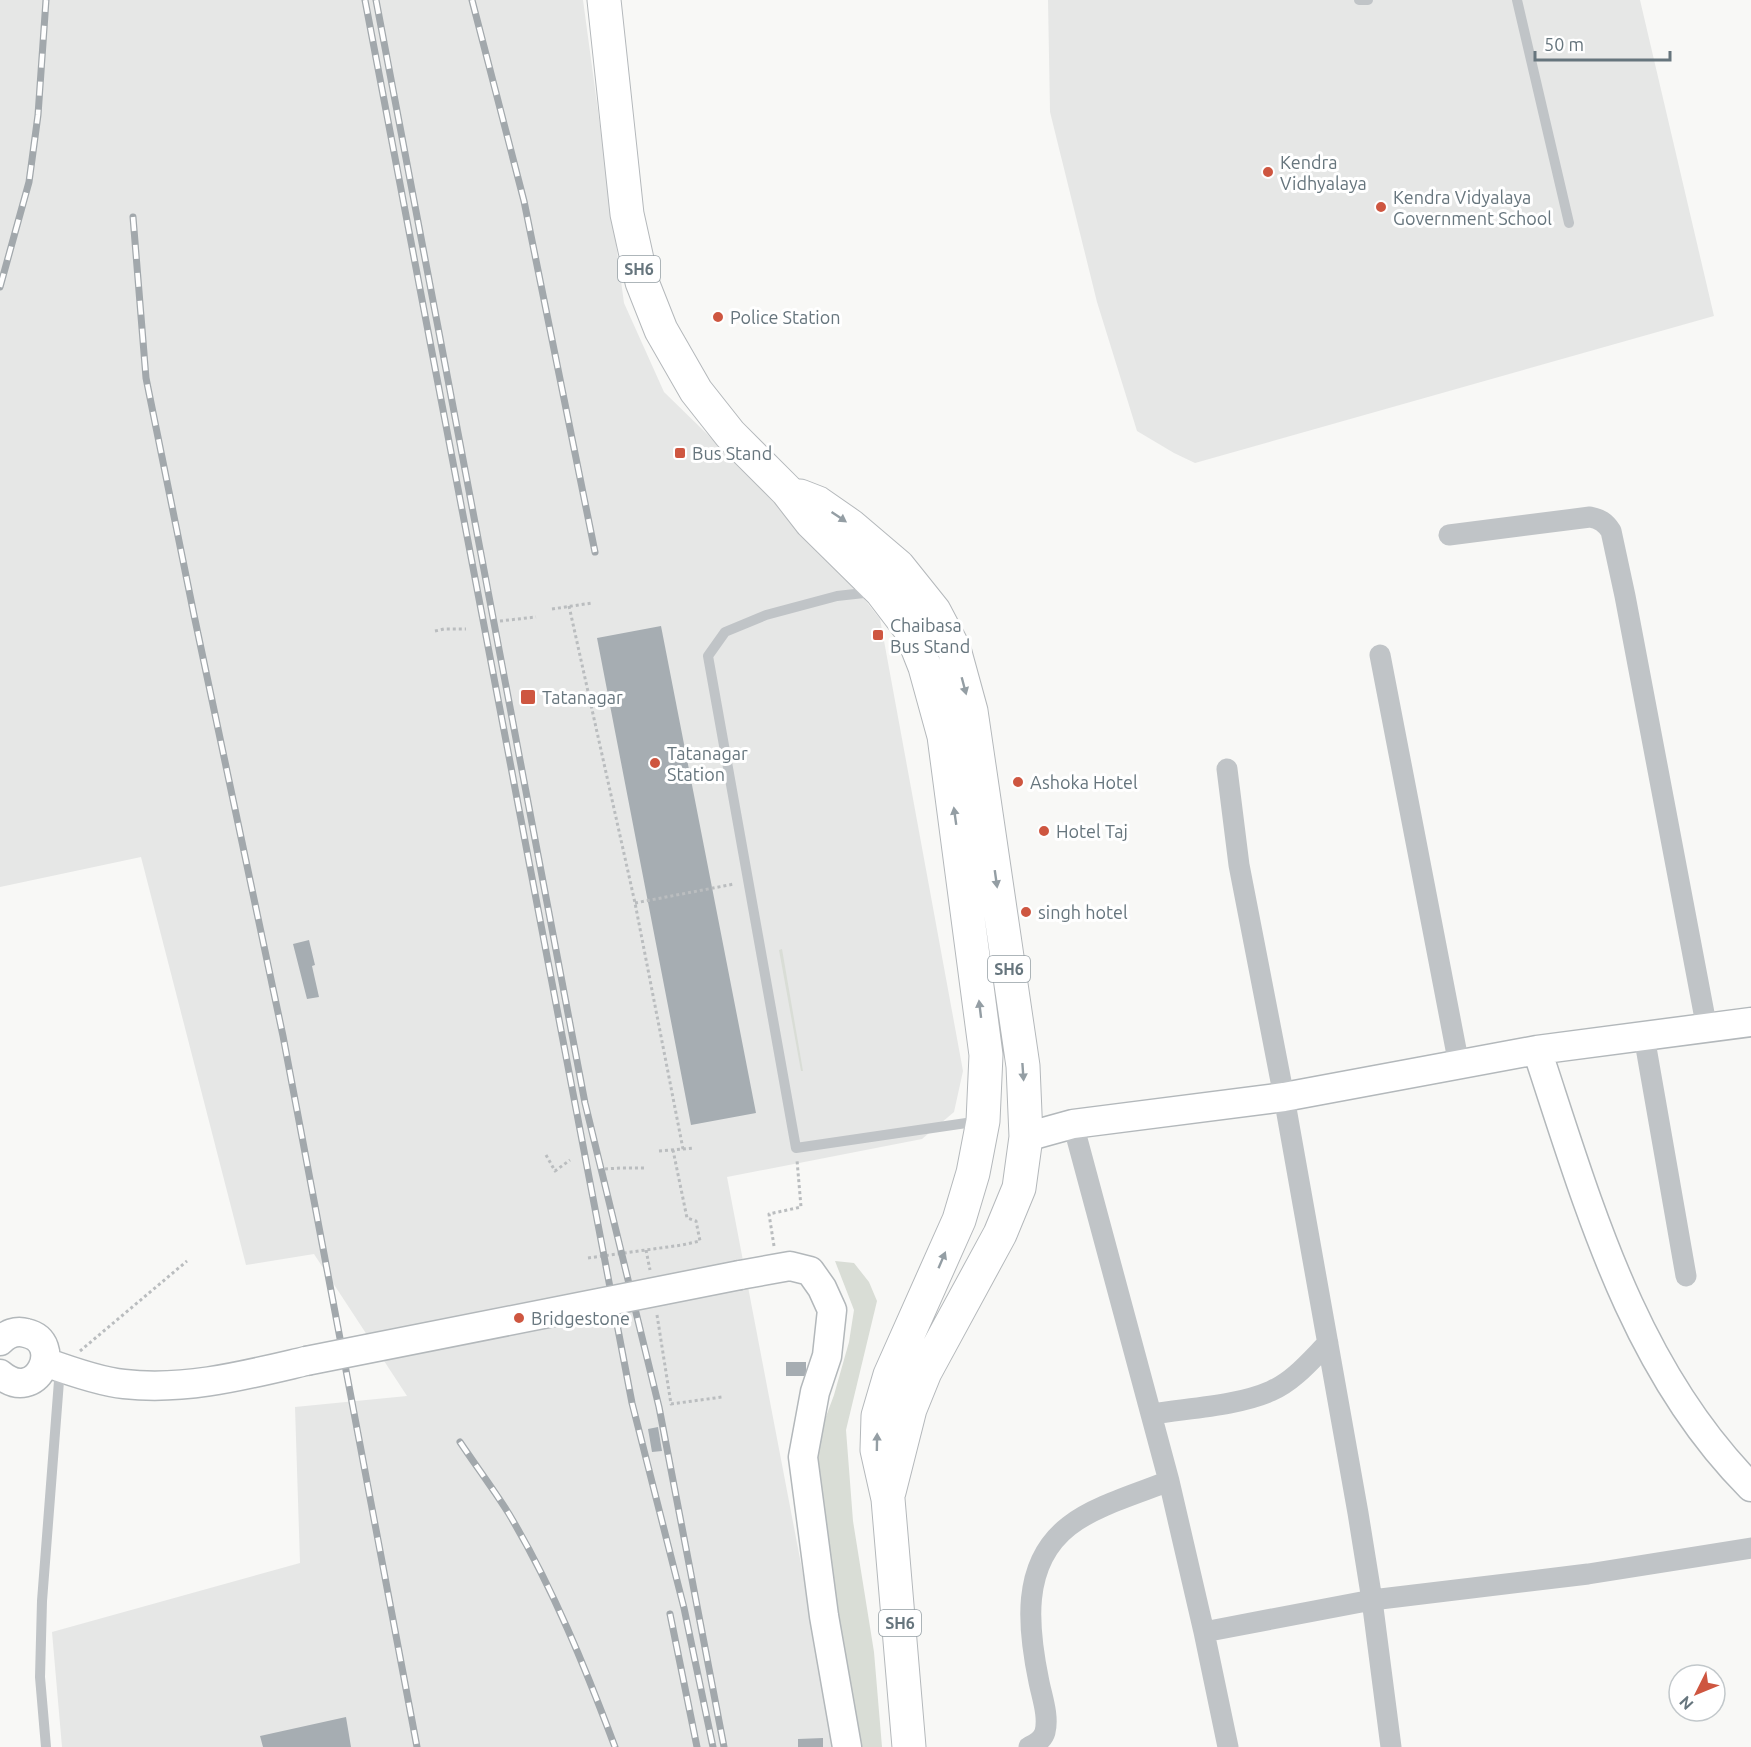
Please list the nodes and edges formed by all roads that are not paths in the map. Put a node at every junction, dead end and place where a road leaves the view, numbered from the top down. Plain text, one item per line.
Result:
1 (604, 0) edge
2 (1359, 0) edge
3 (1368, 0) edge
4 (1517, 0) edge
5 (1569, 224) dead end
6 (787, 491) junction
7 (1449, 535) dead end
8 (881, 591) junction
9 (1380, 655) dead end
10 (1227, 769) dead end
11 (1751, 1022) edge
12 (1707, 1029) junction
13 (1644, 1036) junction
14 (1537, 1050) junction
15 (1459, 1065) junction
16 (1284, 1097) junction
17 (983, 1121) junction
18 (1073, 1124) junction
19 (1026, 1137) junction
20 (1686, 1276) dead end
21 (3, 1337) edge
22 (1328, 1343) junction
23 (53, 1365) junction
24 (2, 1377) edge
25 (1152, 1414) junction
26 (1169, 1481) junction
27 (1751, 1487) edge
28 (888, 1499) junction
29 (1751, 1548) edge
30 (1372, 1600) junction
31 (1204, 1632) junction
32 (46, 1747) edge
33 (847, 1747) edge
34 (909, 1747) edge
35 (1029, 1747) edge
36 (1228, 1747) edge
37 (1391, 1747) edge

1 - 6 main road, SH6
2 - 3 lane
4 - 5 lane
6 - 8 main road, SH6
6 -> 19 main road, SH6
7 - 12 street
17 -> 8 main road, SH6
8 - 17 lane
9 - 15 street
10 - 16 street
11 - 12 main road
12 - 13 main road
13 - 14 main road
13 - 20 street
14 - 15 main road
14 - 27 main road
15 - 16 main road
16 - 18 main road
16 - 22 street
28 -> 17 main road, SH6
18 - 19 main road
18 - 25 street
19 - 28 main road, SH6
21 - 23 main road
22 - 25 street
22 - 30 street
23 - 24 main road
23 - 32 lane
23 - 33 main road, bridge
25 - 26 street
26 - 31 street
26 - 35 street
28 - 34 main road, SH6
29 - 30 street
30 - 31 street
30 - 37 street
31 - 36 street

